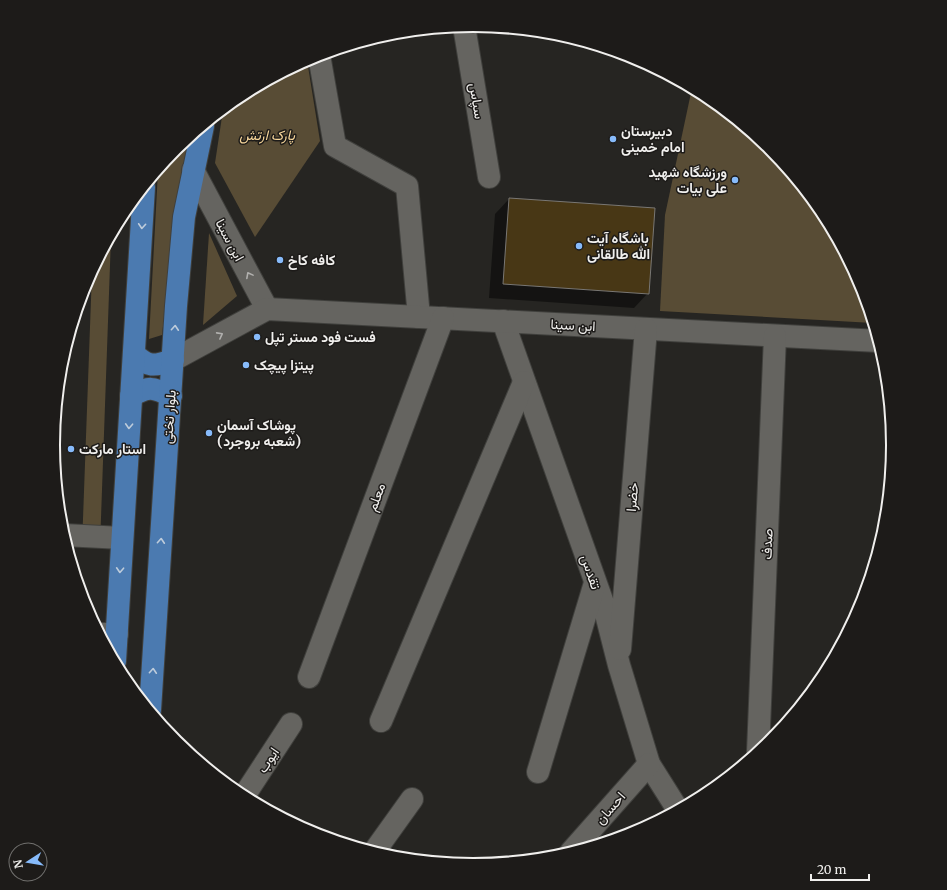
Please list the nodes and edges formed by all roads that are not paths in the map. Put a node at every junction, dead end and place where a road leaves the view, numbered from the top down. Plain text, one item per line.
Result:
1 (465, 32) edge
2 (320, 61) edge
3 (201, 134) edge
4 (192, 170) junction
5 (489, 177) dead end
6 (143, 198) edge
7 (267, 309) junction
8 (420, 317) junction
9 (443, 318) junction
10 (503, 322) junction
11 (646, 329) junction
12 (775, 336) junction
13 (873, 341) edge
14 (134, 354) junction
15 (173, 360) junction
16 (524, 382) junction
17 (131, 396) junction
18 (171, 396) junction
19 (71, 535) edge
20 (122, 538) junction
21 (595, 583) junction
22 (108, 634) edge
23 (619, 665) junction
24 (309, 677) dead end
25 (151, 702) edge
26 (381, 721) dead end
27 (292, 724) dead end
28 (758, 744) edge
29 (649, 764) junction
30 (538, 772) dead end
31 (248, 790) edge
32 (412, 799) dead end
33 (675, 805) edge
34 (578, 845) edge
35 (378, 847) edge

1 - 5 street, سپاس
2 - 8 street
3 - 4 main road, بلوار تختی
7 -> 4 street, ابن سینا
15 -> 4 main road, بلوار تختی
6 -> 14 main road
7 - 8 street, ابن سینا
15 -> 7 street
8 - 9 street, ابن سینا
9 - 10 street, ابن سینا
9 - 24 street, معلم
10 - 11 street, ابن سینا
10 - 16 street, تقدس
11 - 12 street, ابن سینا
11 - 23 street, خضرا
12 - 13 street, ابن سینا
12 - 28 street, صدف
14 - 15 main road
14 - 17 main road
15 - 18 main road, بلوار تختی
16 - 21 street, تقدس
16 - 26 street
17 - 18 main road
17 -> 20 main road
25 -> 18 main road, بلوار تختی
19 - 20 street
20 -> 22 main road
21 - 23 street, تقدس
21 - 30 street
23 - 29 street, تقدس
27 - 31 street, ایوب
29 - 33 street, تقدس
29 - 34 street, احسان
32 - 35 street

